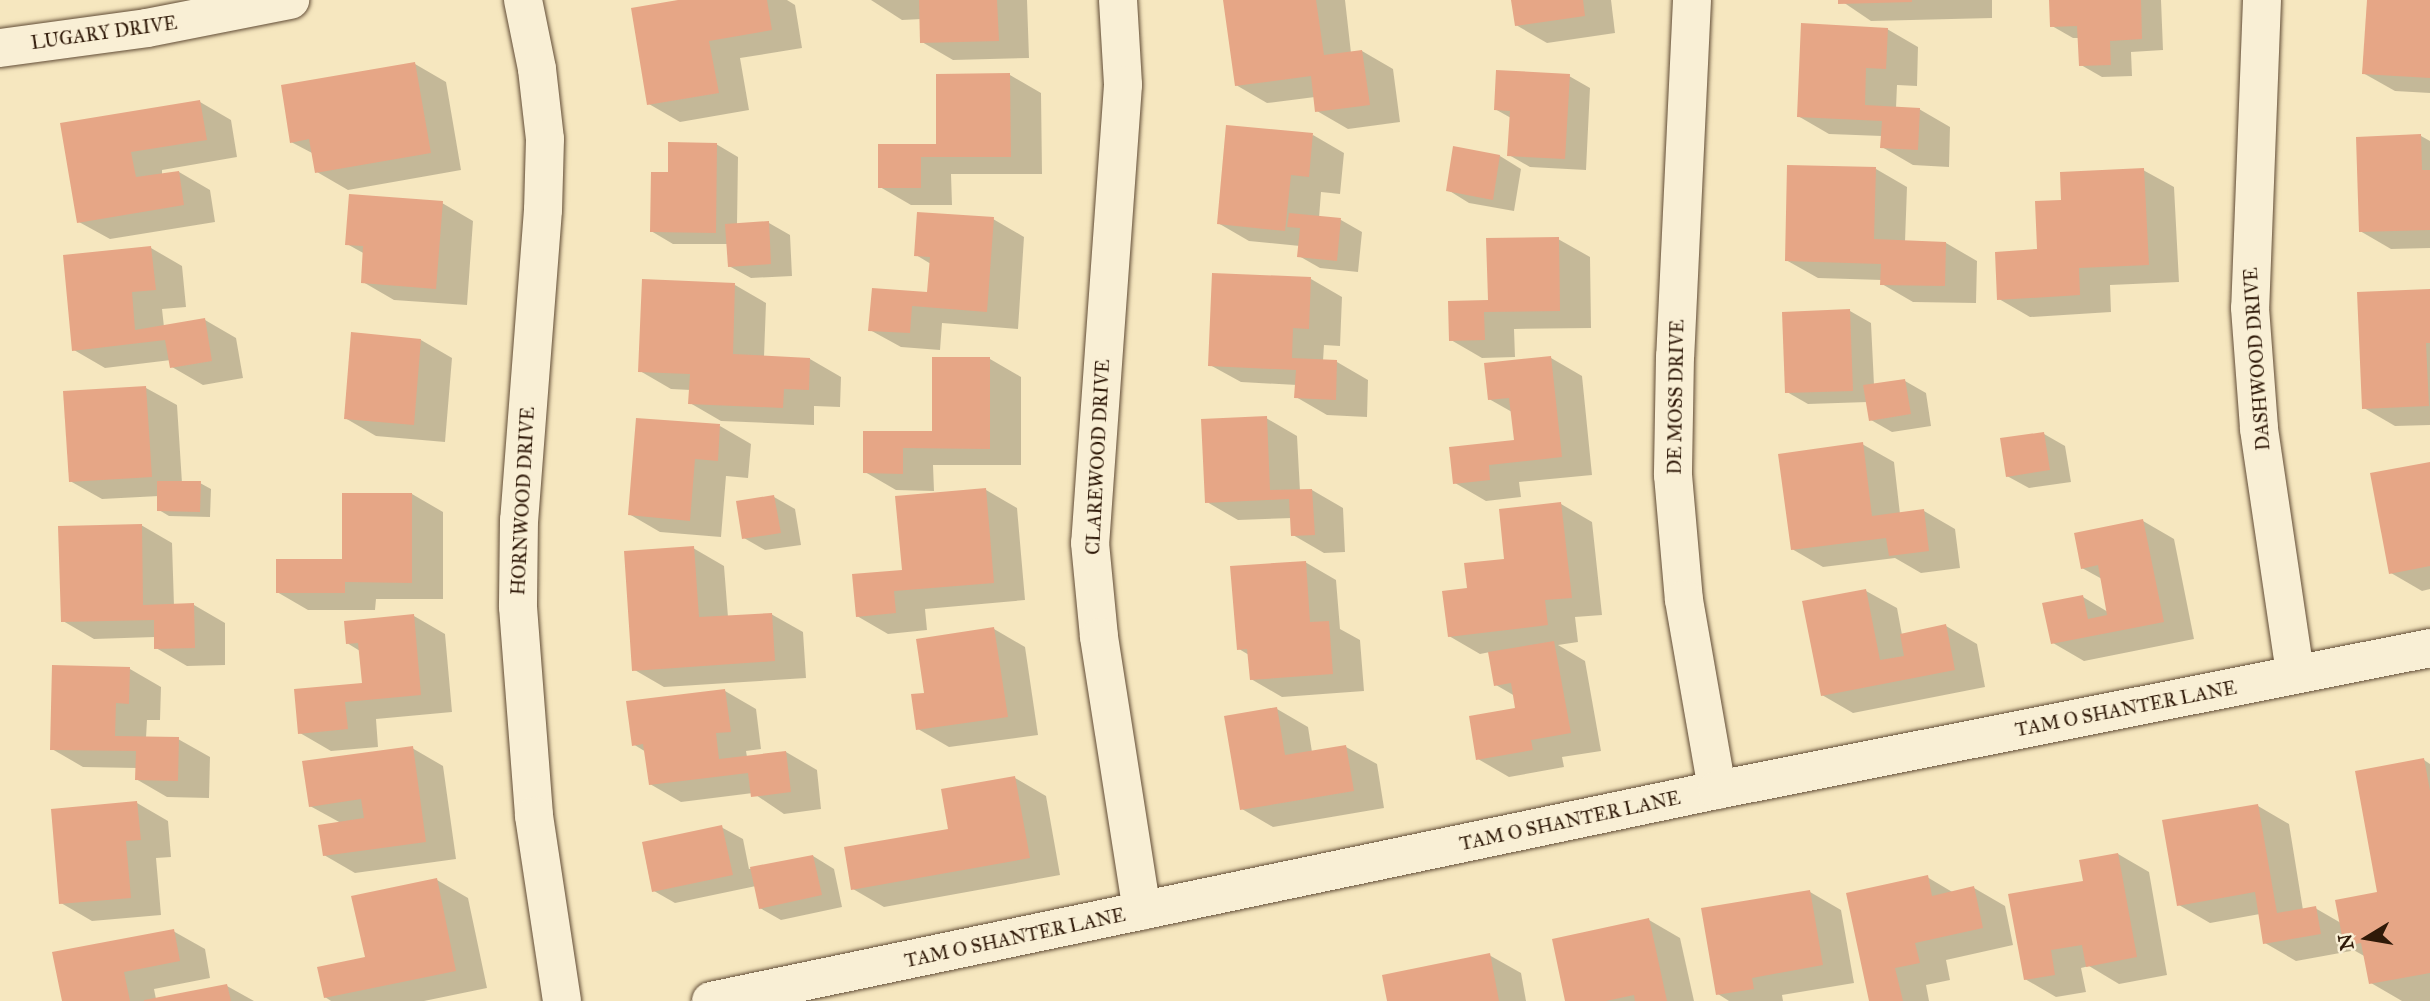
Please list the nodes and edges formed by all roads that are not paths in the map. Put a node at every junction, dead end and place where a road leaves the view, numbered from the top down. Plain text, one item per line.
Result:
1 (290, 0) edge
2 (523, 0) edge
3 (1118, 0) edge
4 (1692, 0) edge
5 (2262, 0) edge
6 (0, 48) edge
7 (2430, 648) edge
8 (2295, 674) junction
9 (1717, 790) junction
10 (1142, 911) junction
11 (562, 1001) edge
12 (711, 1001) edge

1 - 6 street, LUGARY DRIVE
2 - 11 street, HORNWOOD DRIVE
3 - 10 street, CLAREWOOD DRIVE
4 - 9 street, DE MOSS DRIVE
5 - 8 street, DASHWOOD DRIVE
7 - 8 street, TAM O SHANTER LANE
8 - 9 street, TAM O SHANTER LANE
9 - 10 street, TAM O SHANTER LANE
10 - 12 street, TAM O SHANTER LANE

